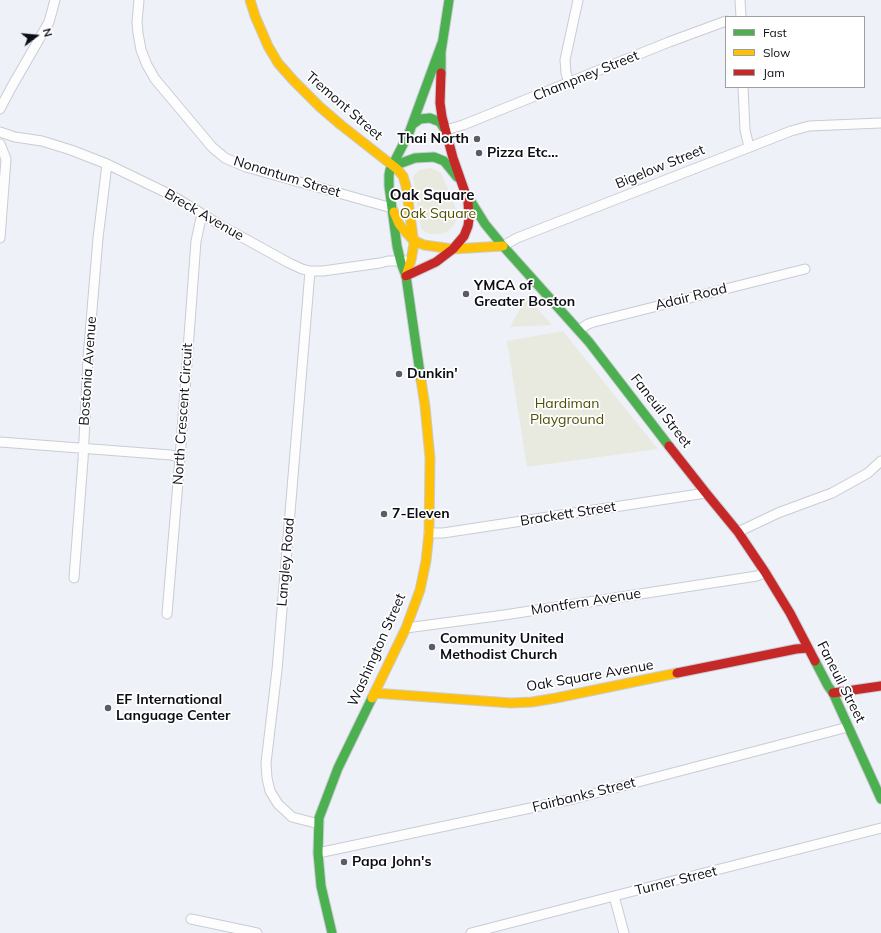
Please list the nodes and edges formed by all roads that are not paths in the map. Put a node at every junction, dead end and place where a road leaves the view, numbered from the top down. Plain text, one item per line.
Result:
1 (55, 0) edge
2 (139, 0) edge
3 (250, 0) edge
4 (449, 0) edge
5 (578, 0) edge
6 (740, 0) edge
7 (739, 16) edge
8 (725, 21) edge
9 (442, 43) junction
10 (569, 83) junction
11 (743, 88) edge
12 (0, 109) edge
13 (881, 123) edge
14 (413, 124) junction
15 (446, 130) junction
16 (0, 132) edge
17 (0, 144) edge
18 (748, 147) junction
19 (107, 164) junction
20 (393, 166) junction
21 (463, 187) junction
22 (392, 208) junction
23 (202, 214) junction
24 (0, 238) edge
25 (414, 240) junction
26 (503, 246) junction
27 (453, 249) junction
28 (412, 260) junction
29 (400, 261) junction
30 (805, 269) dead end
31 (310, 271) junction
32 (406, 276) junction
33 (579, 330) junction
34 (0, 442) edge
35 (84, 448) junction
36 (180, 458) junction
37 (881, 461) edge
38 (706, 493) junction
39 (738, 532) junction
40 (429, 533) junction
41 (765, 572) junction
42 (74, 578) dead end
43 (167, 614) dead end
44 (406, 628) junction
45 (808, 648) junction
46 (881, 686) edge
47 (374, 693) junction
48 (833, 694) junction
49 (848, 726) junction
50 (878, 784) edge
51 (881, 799) edge
52 (319, 824) junction
53 (881, 828) edge
54 (318, 853) junction
55 (614, 896) junction
56 (191, 919) dead end
57 (257, 933) edge
58 (332, 933) edge
59 (471, 933) edge
60 (624, 933) edge

1 - 12 street
2 - 22 street, Nonantum Street
3 - 20 main road, Tremont Street
4 - 9 main road
5 - 10 street
6 - 7 street
8 - 10 street, Champney Street
9 - 14 main road, Washington Street
9 - 15 main road, Faneuil Street
10 - 15 street, Champney Street
11 - 18 street
13 - 18 street, Bigelow Street
14 - 15 main road
14 - 20 main road, Washington Street
15 - 21 main road, Faneuil Street
16 - 19 street, Breck Avenue
17 - 24 street
18 - 26 street, Bigelow Street
19 - 23 street, Breck Avenue
19 - 35 street, Bostonia Avenue
20 - 21 main road
20 - 22 main road, Washington Street
20 - 25 main road, Washington Street
21 - 26 main road, Faneuil Street
21 - 27 main road
22 - 25 main road
22 - 29 main road, Washington Street
23 - 31 street, Breck Avenue
23 - 36 street, North Crescent Circuit
25 - 27 main road
25 - 28 main road, Washington Street
26 - 27 main road, Bigelow Street
26 - 33 main road, Faneuil Street
27 - 32 main road
28 - 29 street, Breck Avenue
28 - 32 main road, Washington Street
29 - 31 street, Breck Avenue
29 - 32 main road, Washington Street
30 - 33 street, Adair Road
31 - 52 street, Langley Road
32 - 40 main road, Washington Street
33 - 38 main road, Faneuil Street
34 - 35 street
35 - 36 street
35 - 42 street, Bostonia Avenue
36 - 43 street, North Crescent Circuit
37 - 39 street
38 - 39 main road, Faneuil Street
38 - 40 street, Brackett Street
39 - 41 main road, Faneuil Street
40 - 44 main road, Washington Street
41 - 44 street, Montfern Avenue
41 - 45 main road, Faneuil Street
44 - 47 main road, Washington Street
45 - 47 main road, Oak Square Avenue
45 - 48 main road, Faneuil Street
46 - 48 main road
47 - 52 main road, Washington Street
48 - 49 main road, Faneuil Street
49 - 50 main road, Faneuil Street
49 - 54 street, Fairbanks Street
50 - 51 main road, Faneuil Street
52 - 54 main road, Washington Street
53 - 55 street, Turner Street
54 - 58 main road, Washington Street
55 - 59 street, Turner Street
55 - 60 street
56 - 57 street

